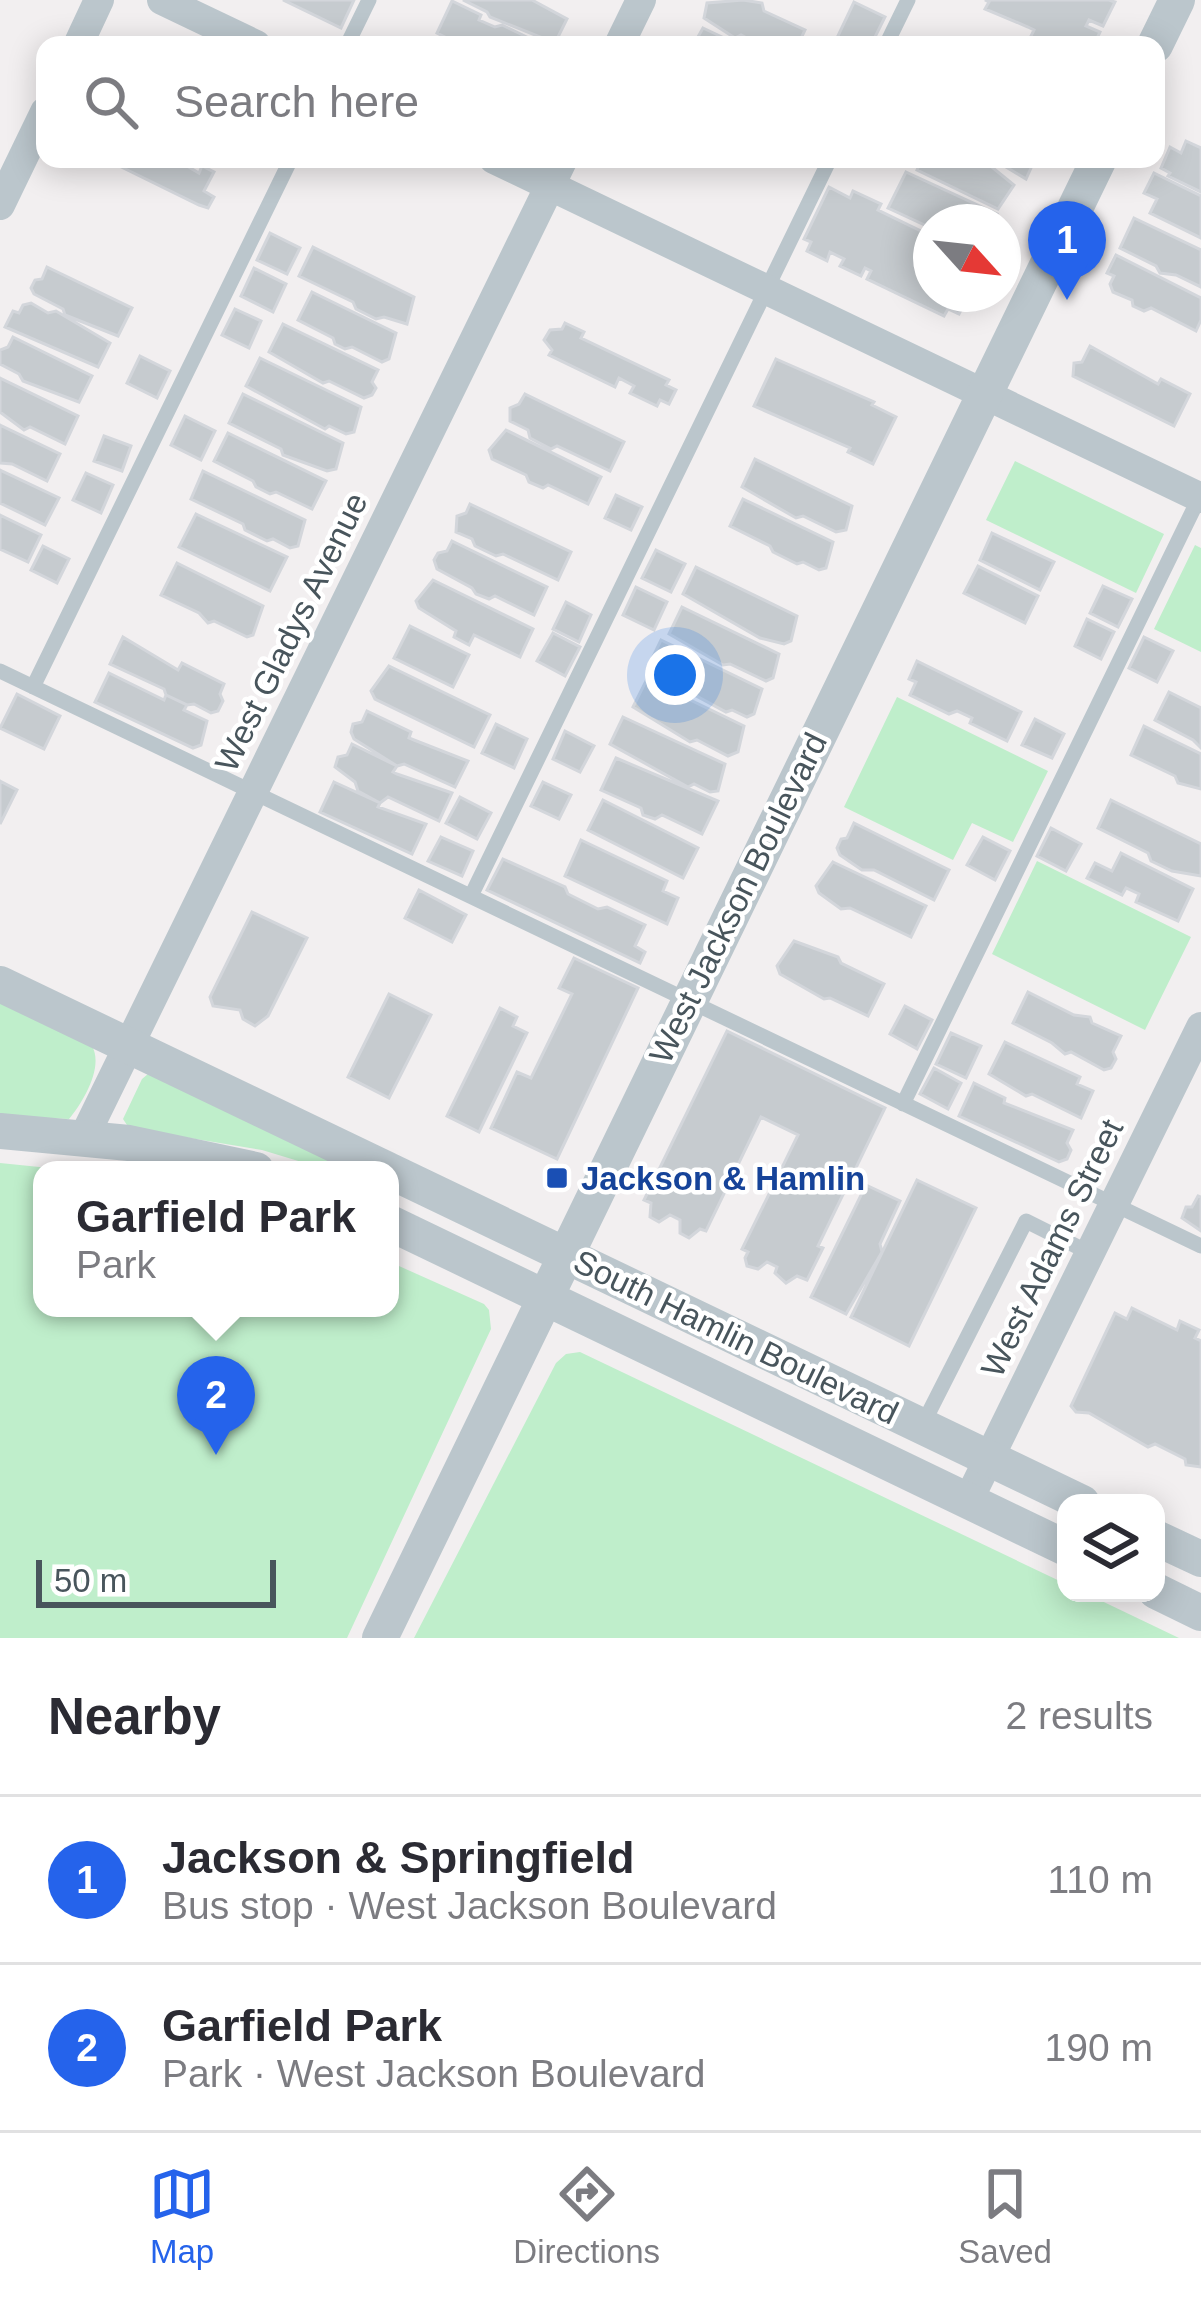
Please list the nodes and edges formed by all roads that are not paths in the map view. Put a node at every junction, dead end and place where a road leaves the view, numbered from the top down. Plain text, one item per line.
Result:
1 (100, 0) edge
2 (161, 0) edge
3 (369, 0) edge
4 (640, 0) edge
5 (908, 0) edge
6 (1177, 0) edge
7 (82, 36) edge
8 (237, 36) edge
9 (351, 36) edge
10 (623, 36) edge
11 (890, 36) edge
12 (1159, 36) edge
13 (36, 131) edge
14 (287, 168) edge
15 (826, 168) edge
16 (1095, 168) edge
17 (556, 172) edge
18 (0, 205) edge
19 (766, 290) junction
20 (984, 394) junction
21 (1200, 496) edge
22 (0, 671) edge
23 (33, 686) junction
24 (253, 792) junction
25 (471, 896) junction
26 (0, 984) edge
27 (688, 1000) junction
28 (1201, 1028) edge
29 (130, 1045) junction
30 (903, 1104) junction
31 (0, 1131) edge
32 (84, 1137) junction
33 (218, 1161) edge
34 (370, 1161) edge
35 (399, 1175) edge
36 (1114, 1204) junction
37 (399, 1227) edge
38 (1201, 1246) edge
39 (1090, 1253) junction
40 (566, 1256) junction
41 (547, 1297) junction
42 (922, 1426) junction
43 (989, 1459) junction
44 (1063, 1494) edge
45 (968, 1501) junction
46 (1165, 1542) edge
47 (1057, 1544) edge
48 (1201, 1559) edge
49 (1165, 1595) edge
50 (1201, 1613) edge
51 (380, 1638) edge

1 - 7 street
2 - 8 street
3 - 9 lane
4 - 10 street
5 - 11 lane
6 - 12 street
13 - 18 street
14 - 23 lane
15 - 19 lane
16 - 20 street, West Jackson Boulevard
17 - 19 street
17 - 24 street, West Gladys Avenue
19 - 20 street
19 - 25 lane
20 - 21 street
20 - 27 street, West Jackson Boulevard
21 - 30 lane
22 - 23 lane
23 - 24 lane
24 - 25 lane
24 - 29 street, West Gladys Avenue
25 - 27 lane
26 - 29 street, South Hamlin Boulevard
27 - 30 lane
27 - 40 street, West Jackson Boulevard
28 - 36 street, West Adams Street
29 - 32 street, West Gladys Avenue
29 - 34 street, South Hamlin Boulevard
30 - 36 lane
31 - 32 street
32 - 33 street
35 - 40 street, South Hamlin Boulevard
36 - 38 lane
36 - 39 street, West Adams Street
37 - 41 street, South Hamlin Boulevard
39 - 42 lane
39 - 43 street, West Adams Street
40 - 41 street, West Jackson Boulevard
40 - 42 street, South Hamlin Boulevard
41 - 45 street, South Hamlin Boulevard
41 - 51 street, West Jackson Boulevard
42 - 43 street, South Hamlin Boulevard
43 - 44 street, South Hamlin Boulevard
43 - 45 street, West Adams Street
45 - 47 street, South Hamlin Boulevard
46 - 48 street
49 - 50 street

